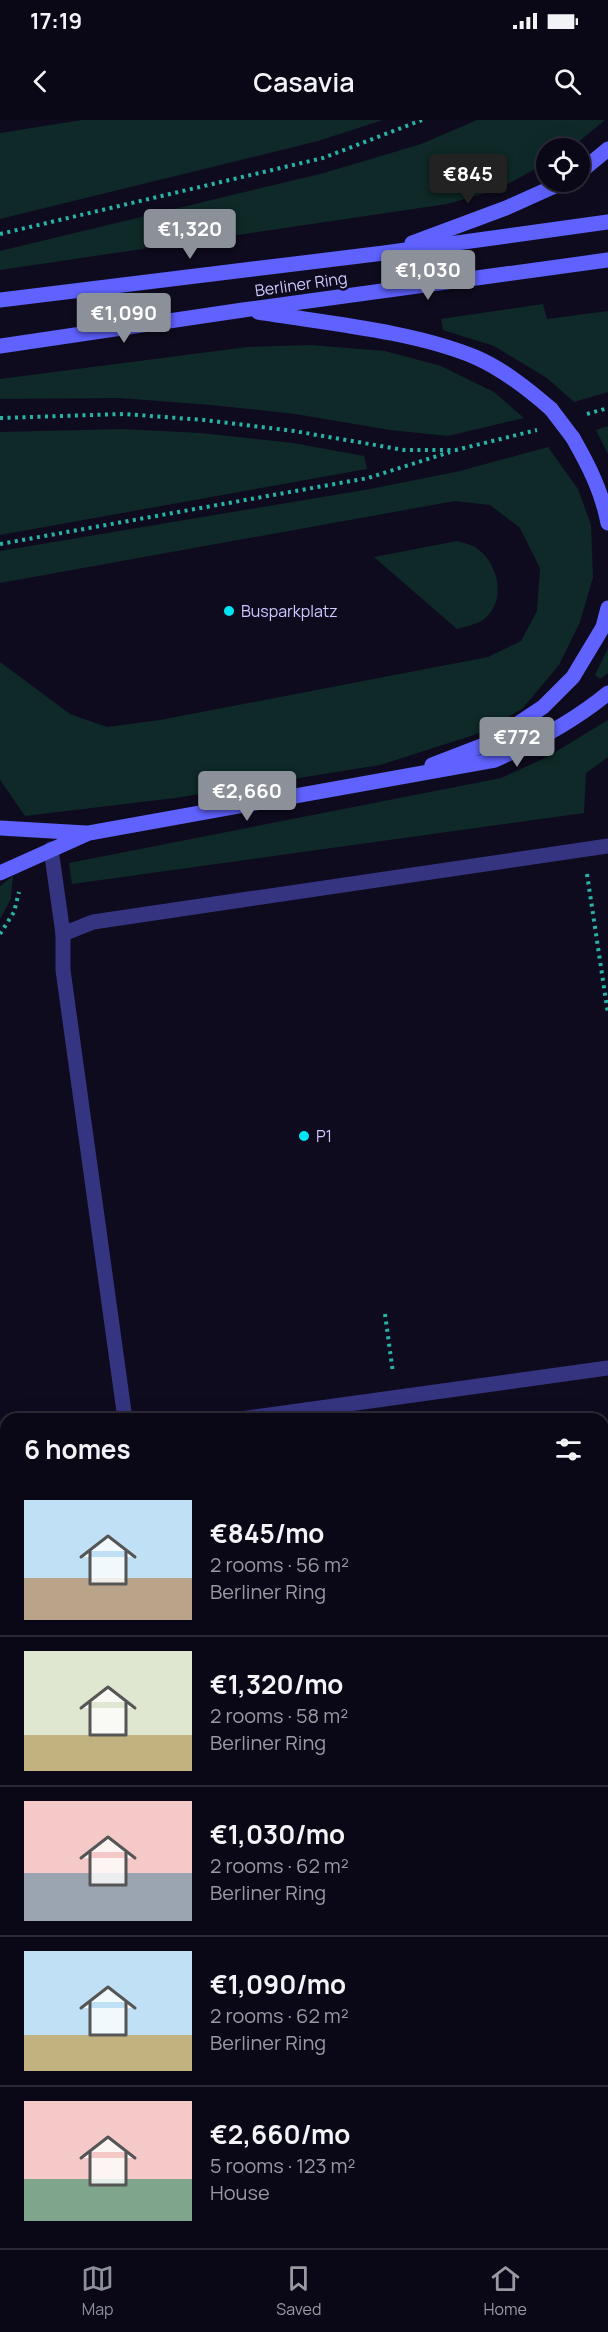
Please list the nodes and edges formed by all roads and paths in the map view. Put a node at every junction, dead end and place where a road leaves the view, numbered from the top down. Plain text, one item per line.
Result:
1 (422, 120) edge
2 (608, 149) edge
3 (590, 164) edge
4 (542, 192) edge
5 (608, 222) edge
6 (0, 234) edge
7 (384, 253) junction
8 (608, 260) edge
9 (0, 300) edge
10 (243, 310) junction
11 (0, 346) edge
12 (608, 408) edge
13 (584, 415) dead end
14 (0, 418) edge
15 (536, 431) dead end
16 (456, 450) junction
17 (608, 523) edge
18 (0, 544) edge
19 (608, 608) edge
20 (608, 693) edge
21 (398, 778) junction
22 (0, 828) edge
23 (89, 833) junction
24 (608, 846) edge
25 (51, 849) junction
26 (584, 850) junction
27 (0, 873) edge
28 (63, 934) junction
29 (608, 1014) edge
30 (385, 1314) dead end
31 (608, 1368) edge
32 (397, 1398) junction
33 (123, 1413) edge
34 (285, 1413) edge

1 - 6 path
2 - 3 main road
4 - 7 main road
5 - 7 main road, Berliner Ring
7 - 9 main road, Berliner Ring
8 - 10 main road, Berliner Ring
10 - 11 main road, Berliner Ring
10 - 17 main road, bridge
12 - 13 path
14 - 16 path
15 - 16 path
16 - 18 path
19 - 21 main road
20 - 21 main road
21 - 23 main road
22 - 23 main road
23 - 25 main road
24 - 26 street
25 - 27 main road
25 - 28 street
26 - 28 street
26 - 29 path
28 - 33 street
30 - 32 path
31 - 32 street
32 - 34 street

